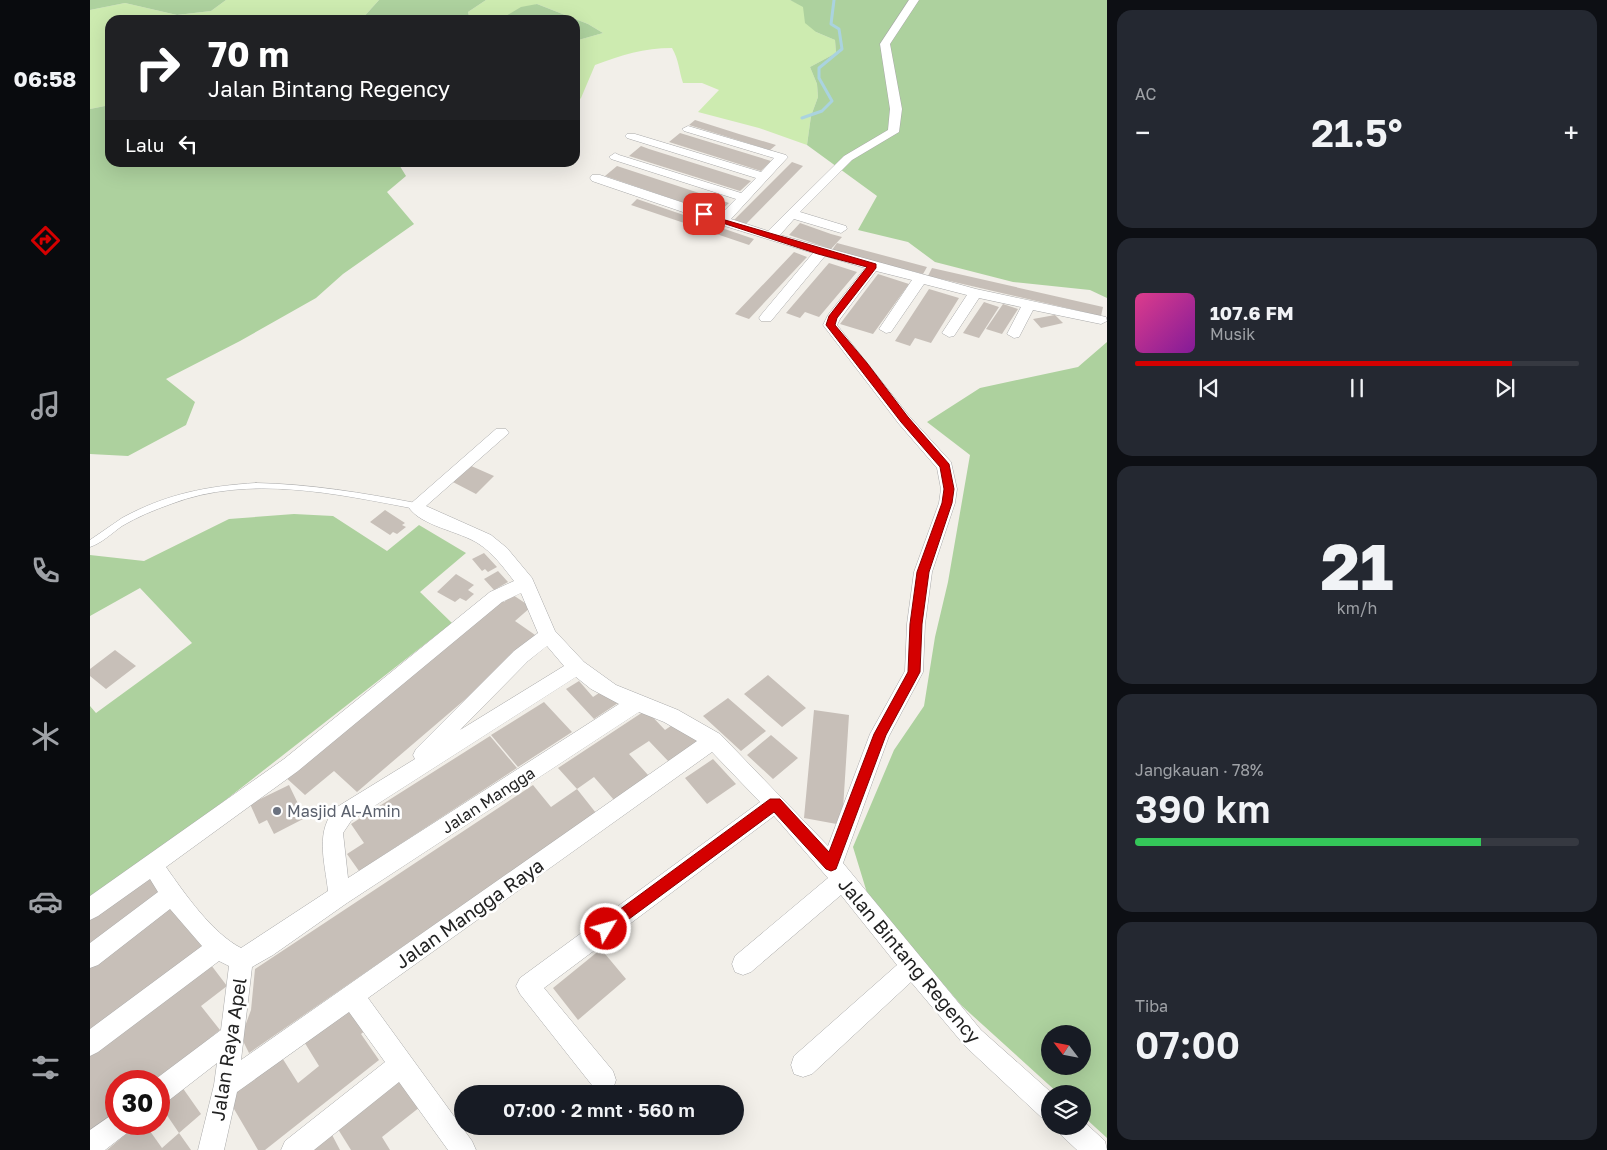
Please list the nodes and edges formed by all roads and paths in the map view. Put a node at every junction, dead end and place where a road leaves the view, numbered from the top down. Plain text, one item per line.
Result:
1 (914, 0) edge
2 (688, 128) dead end
3 (631, 136) dead end
4 (615, 157) dead end
5 (765, 177) junction
6 (596, 178) dead end
7 (744, 198) junction
8 (792, 214) junction
9 (722, 221) junction
10 (841, 229) dead end
11 (772, 237) junction
12 (821, 252) junction
13 (873, 266) junction
14 (920, 279) junction
15 (975, 293) junction
16 (1029, 305) junction
17 (766, 318) dead end
18 (1101, 320) dead end
19 (886, 329) dead end
20 (949, 332) dead end
21 (1014, 334) dead end
22 (501, 433) dead end
23 (416, 506) junction
24 (90, 544) edge
25 (526, 583) junction
26 (548, 635) junction
27 (575, 668) junction
28 (637, 703) junction
29 (713, 740) junction
30 (403, 775) junction
31 (775, 803) junction
32 (152, 864) junction
33 (837, 872) junction
34 (172, 894) junction
35 (340, 896) junction
36 (90, 909) edge
37 (218, 948) junction
38 (90, 957) edge
39 (241, 960) junction
40 (743, 964) dead end
41 (912, 966) junction
42 (352, 996) junction
43 (232, 1036) junction
44 (90, 1044) edge
45 (402, 1064) junction
46 (802, 1065) dead end
47 (604, 1080) dead end
48 (170, 1084) edge
49 (226, 1085) junction
50 (1041, 1100) edge
51 (105, 1134) edge
52 (1080, 1135) edge
53 (90, 1146) edge
54 (457, 1148) edge
55 (211, 1150) edge
56 (294, 1150) edge
57 (1096, 1150) edge

1 - 8 street
2 - 5 street
3 - 5 street
4 - 7 street
5 - 7 street
6 - 9 street
7 - 9 street
8 - 10 street
8 - 11 street
9 - 11 street
11 - 12 street
12 - 13 street
12 - 17 street
13 - 14 street
13 - 33 street
14 - 15 street
14 - 19 street
15 - 16 street
15 - 20 street
16 - 18 street
16 - 21 street
22 - 23 street
23 - 24 lane
23 - 25 street
25 - 26 street
25 - 32 street
26 - 27 street
26 - 30 street
27 - 28 street
27 - 30 street
28 - 29 street
28 - 35 street, Jalan Mangga
29 - 31 street, Jalan Bintang Regency
29 - 42 street, Jalan Mangga Raya
30 - 35 street
31 - 33 street, Jalan Bintang Regency
31 - 47 street
32 - 34 street, Jalan Raya Apel
32 - 36 street
33 - 40 street
33 - 41 street, Jalan Bintang Regency
34 - 37 street, Jalan Raya Apel
34 - 38 street
35 - 39 street, Jalan Mangga
37 - 39 street, Jalan Raya Apel
37 - 44 street
39 - 43 street, Jalan Raya Apel
41 - 46 street
41 - 50 street, Jalan Bintang Regency
42 - 45 street
42 - 49 street, Jalan Mangga Raya
43 - 48 street
43 - 49 street, Jalan Raya Apel
45 - 54 street
45 - 56 street
49 - 55 street, Jalan Raya Apel
51 - 53 street
52 - 57 street

